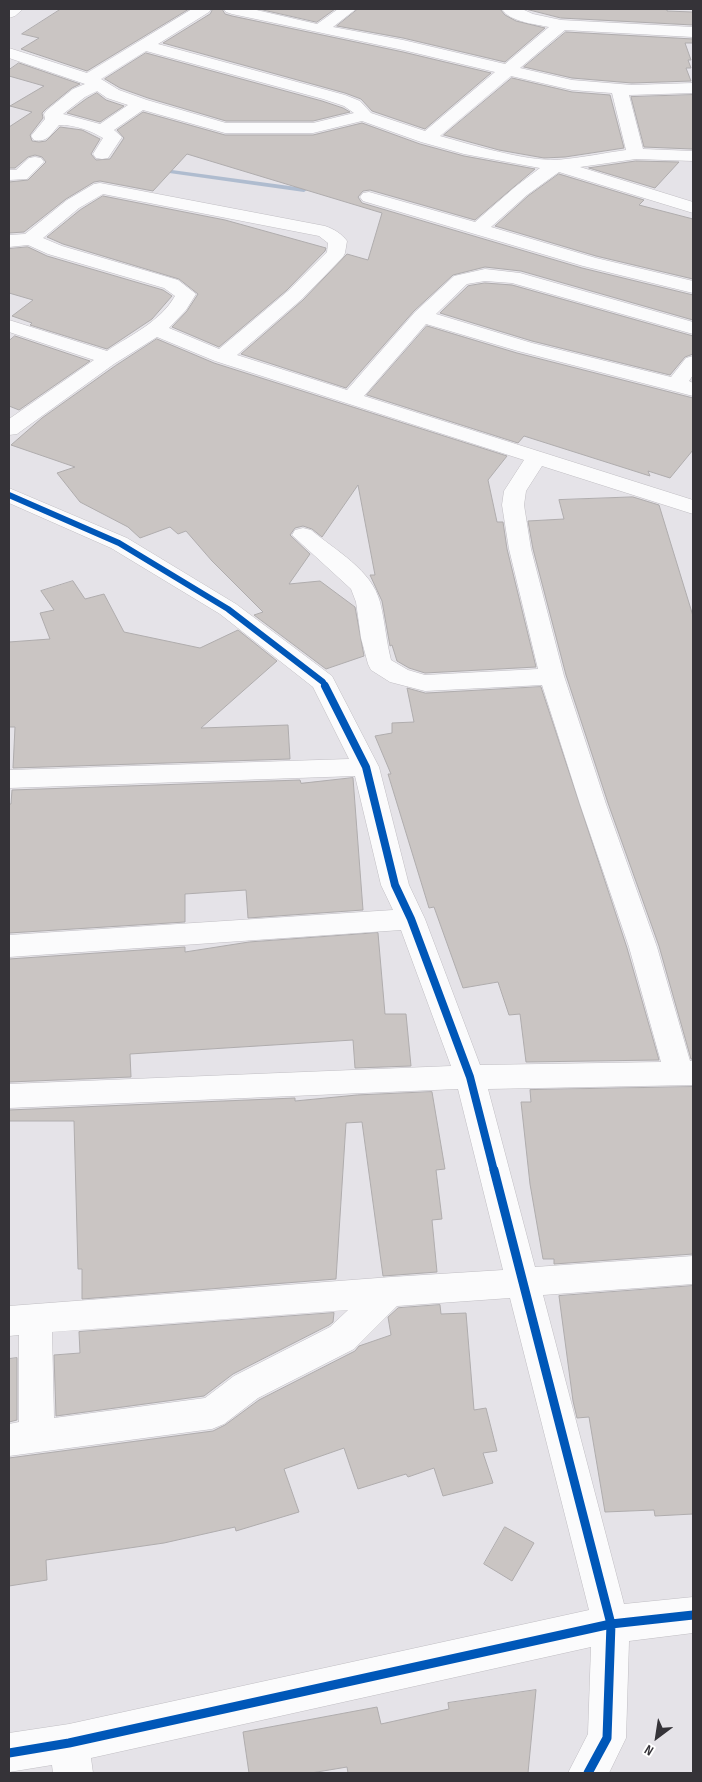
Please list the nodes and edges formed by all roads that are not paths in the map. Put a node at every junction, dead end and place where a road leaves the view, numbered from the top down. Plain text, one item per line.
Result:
1 (15, 9) edge
2 (203, 9) edge
3 (232, 9) edge
4 (348, 9) edge
5 (510, 9) edge
6 (9, 13) edge
7 (561, 25) junction
8 (320, 29) junction
9 (693, 32) edge
10 (144, 46) junction
11 (9, 53) edge
12 (510, 70) junction
13 (93, 81) junction
14 (693, 88) edge
15 (618, 89) junction
16 (141, 104) junction
17 (364, 116) junction
18 (54, 120) junction
19 (102, 130) junction
20 (40, 136) dead end
21 (427, 138) junction
22 (102, 154) dead end
23 (636, 154) junction
24 (693, 156) edge
25 (35, 162) dead end
26 (556, 165) junction
27 (9, 175) edge
28 (369, 197) dead end
29 (693, 208) edge
30 (479, 228) junction
31 (30, 239) junction
32 (9, 241) edge
33 (693, 287) edge
34 (422, 316) junction
35 (9, 326) edge
36 (693, 328) edge
37 (156, 330) junction
38 (222, 357) junction
39 (109, 358) junction
40 (693, 362) edge
41 (685, 387) edge
42 (350, 399) junction
43 (9, 429) edge
44 (536, 458) junction
45 (9, 495) edge
46 (693, 508) edge
47 (303, 535) dead end
48 (552, 676) junction
49 (366, 767) junction
50 (9, 779) edge
51 (411, 919) junction
52 (9, 946) edge
53 (686, 1073) edge
54 (470, 1076) junction
55 (9, 1096) edge
56 (693, 1270) edge
57 (522, 1283) junction
58 (391, 1291) junction
59 (22, 1320) edge
60 (23, 1439) edge
61 (693, 1615) edge
62 (611, 1624) junction
63 (9, 1753) edge
64 (71, 1758) edge
65 (588, 1773) edge

1 - 6 street
2 - 10 street
3 - 8 street
4 - 8 street
5 - 7 street
7 - 9 street
7 - 12 street
8 - 12 street
10 - 13 street
10 - 17 street
11 - 13 street
12 - 15 street
12 - 21 street
13 - 16 street
13 - 18 street
14 - 15 street
15 - 23 street
16 - 17 street
16 - 19 street
17 - 21 street
18 - 19 street
18 - 20 street
19 - 22 street
21 - 26 street
23 - 24 street
23 - 26 street
25 - 27 street
26 - 29 street
26 - 30 street
28 - 30 street
30 - 33 street
31 - 32 street
31 - 37 street
31 - 38 street
34 - 36 street
34 - 41 street
34 - 42 street
35 - 39 street
37 - 38 street
37 - 39 street
38 - 42 street
39 - 43 street
40 - 41 street
42 - 44 street
44 - 46 street
44 - 48 street
45 - 49 street
47 - 48 street
48 - 53 street
49 - 50 street
49 - 51 street
51 - 52 street
51 - 54 street
53 - 54 street
54 - 55 street
54 - 57 street
56 - 57 street
57 - 58 street
57 - 62 street
58 - 59 street
58 - 60 street
59 - 60 street
61 - 62 street
62 - 64 street
62 - 65 street
63 - 64 street

